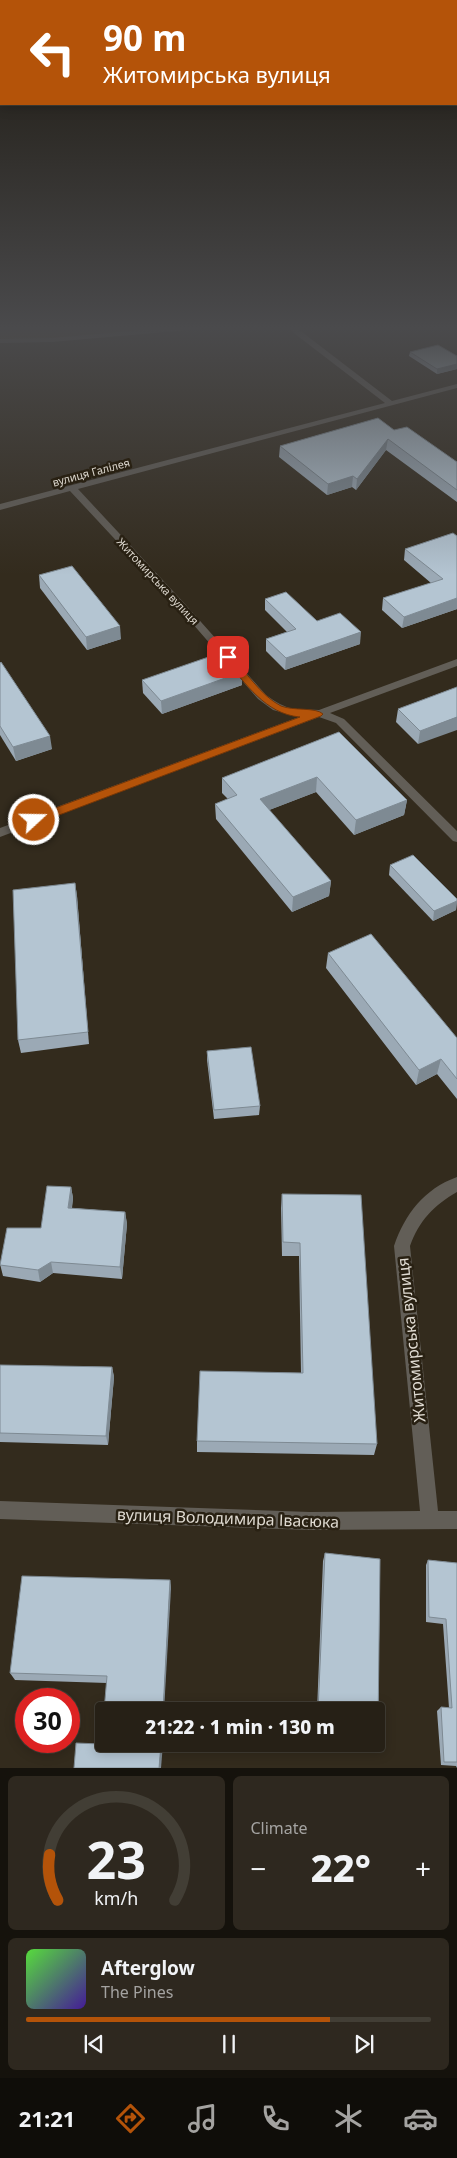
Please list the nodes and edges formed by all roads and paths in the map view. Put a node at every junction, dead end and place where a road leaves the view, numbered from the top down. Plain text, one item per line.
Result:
1 (366, 410) edge
2 (73, 489) junction
3 (0, 507) edge
4 (457, 662) edge
5 (318, 714) junction
6 (0, 833) edge
7 (457, 838) edge
8 (457, 1184) edge
9 (0, 1510) edge
10 (430, 1520) junction
11 (457, 1520) edge

1 - 2 street, вулиця Галілея
2 - 3 street, вулиця Галілея
2 - 5 street, Житомирська вулиця
4 - 5 street, Житомирська вулиця
5 - 6 street, Житомирська вулиця
5 - 7 street, Житомирська вулиця
8 - 10 street, Житомирська вулиця
9 - 10 street, вулиця Володимира Івасюка
10 - 11 street, вулиця Володимира Івасюка

